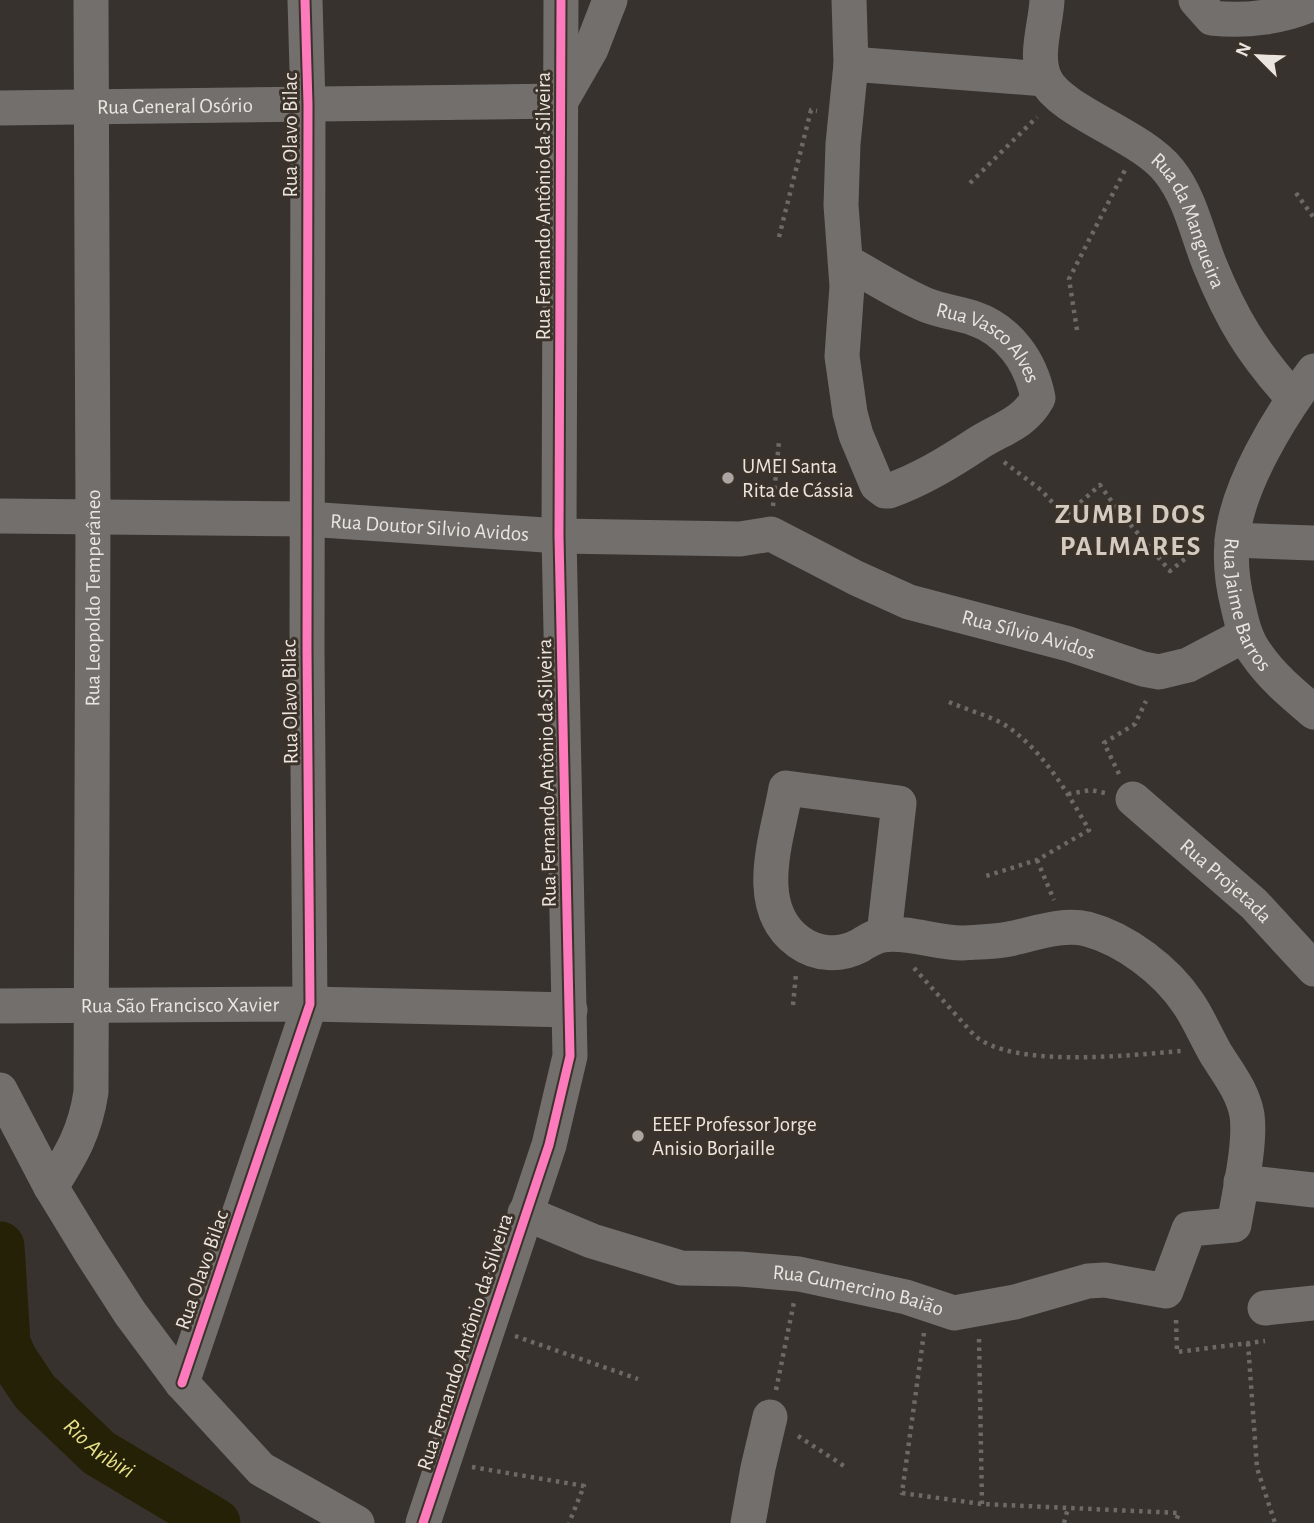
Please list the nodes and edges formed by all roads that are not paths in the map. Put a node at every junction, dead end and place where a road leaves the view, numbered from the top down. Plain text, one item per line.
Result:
1 (91, 0) edge
2 (305, 0) edge
3 (561, 0) edge
4 (610, 0) edge
5 (849, 0) edge
6 (1047, 0) edge
7 (1196, 0) edge
8 (1314, 3) edge
9 (851, 64) junction
10 (1052, 87) junction
11 (561, 101) junction
12 (308, 104) junction
13 (90, 105) junction
14 (0, 108) edge
15 (845, 261) junction
16 (1304, 385) edge
17 (0, 516) edge
18 (93, 516) junction
19 (307, 519) junction
20 (559, 536) junction
21 (1232, 540) junction
22 (1314, 543) edge
23 (815, 556) joint
24 (1245, 635) junction
25 (1314, 712) edge
26 (1133, 799) road end
27 (884, 935) junction
28 (1314, 969) edge
29 (310, 1004) junction
30 (0, 1006) edge
31 (91, 1006) junction
32 (570, 1010) junction
33 (0, 1090) edge
34 (1241, 1182) junction
35 (51, 1187) junction
36 (1314, 1190) edge
37 (525, 1213) junction
38 (1314, 1303) edge
39 (1270, 1324) road end
40 (182, 1383) junction
41 (770, 1417) road end
42 (358, 1523) edge
43 (423, 1523) edge
44 (748, 1523) edge

1 - 13 street, Rua Leopoldo Temperâneo
2 - 12 street, Rua Olavo Bilac
3 - 11 street, Rua Fernando Antônio da Silveira
4 - 11 street
5 - 9 street, Rua Vasco Alves
6 - 10 street
7 - 8 street
9 - 10 street, Rua da Mangueira
9 - 15 street, Rua Vasco Alves
10 - 16 street, Rua da Mangueira
11 - 12 street, Rua General Osório
11 - 20 street, Rua Fernando Antônio da Silveira
12 - 13 street, Rua General Osório
12 - 19 street, Rua Olavo Bilac
13 - 14 street, Rua General Osório
13 - 18 street, Rua Leopoldo Temperâneo
15 - 15 street, Rua Vasco Alves
16 - 21 street, Rua Jaime Barros
17 - 18 street, Rua Doutor Silvio Avidos
18 - 19 street, Rua Doutor Silvio Avidos
18 - 31 street, Rua Leopoldo Temperâneo
19 - 20 street, Rua Doutor Silvio Avidos
19 - 29 street, Rua Olavo Bilac
20 - 23 street, Rua Doutor Silvio Avidos
20 - 32 street, Rua Fernando Antônio da Silveira
21 - 22 street
21 - 24 street, Rua Jaime Barros
23 - 24 street, Rua Sílvio Avidos
24 - 25 street, Rua Jaime Barros
26 - 28 street, Rua Projetada
27 - 27 street
27 - 34 street
29 - 31 street, Rua São Francisco Xavier
29 - 32 street, Rua São Francisco Xavier
29 - 40 street, Rua Olavo Bilac
30 - 31 street, Rua São Francisco Xavier
31 - 35 street, Rua Leopoldo Temperâneo
32 - 37 street, Rua Fernando Antônio da Silveira
33 - 35 street
34 - 36 street
34 - 37 street, Rua Gumercino Baião
35 - 40 street
37 - 43 street, Rua Fernando Antônio da Silveira
38 - 39 street
40 - 42 street
41 - 44 street

